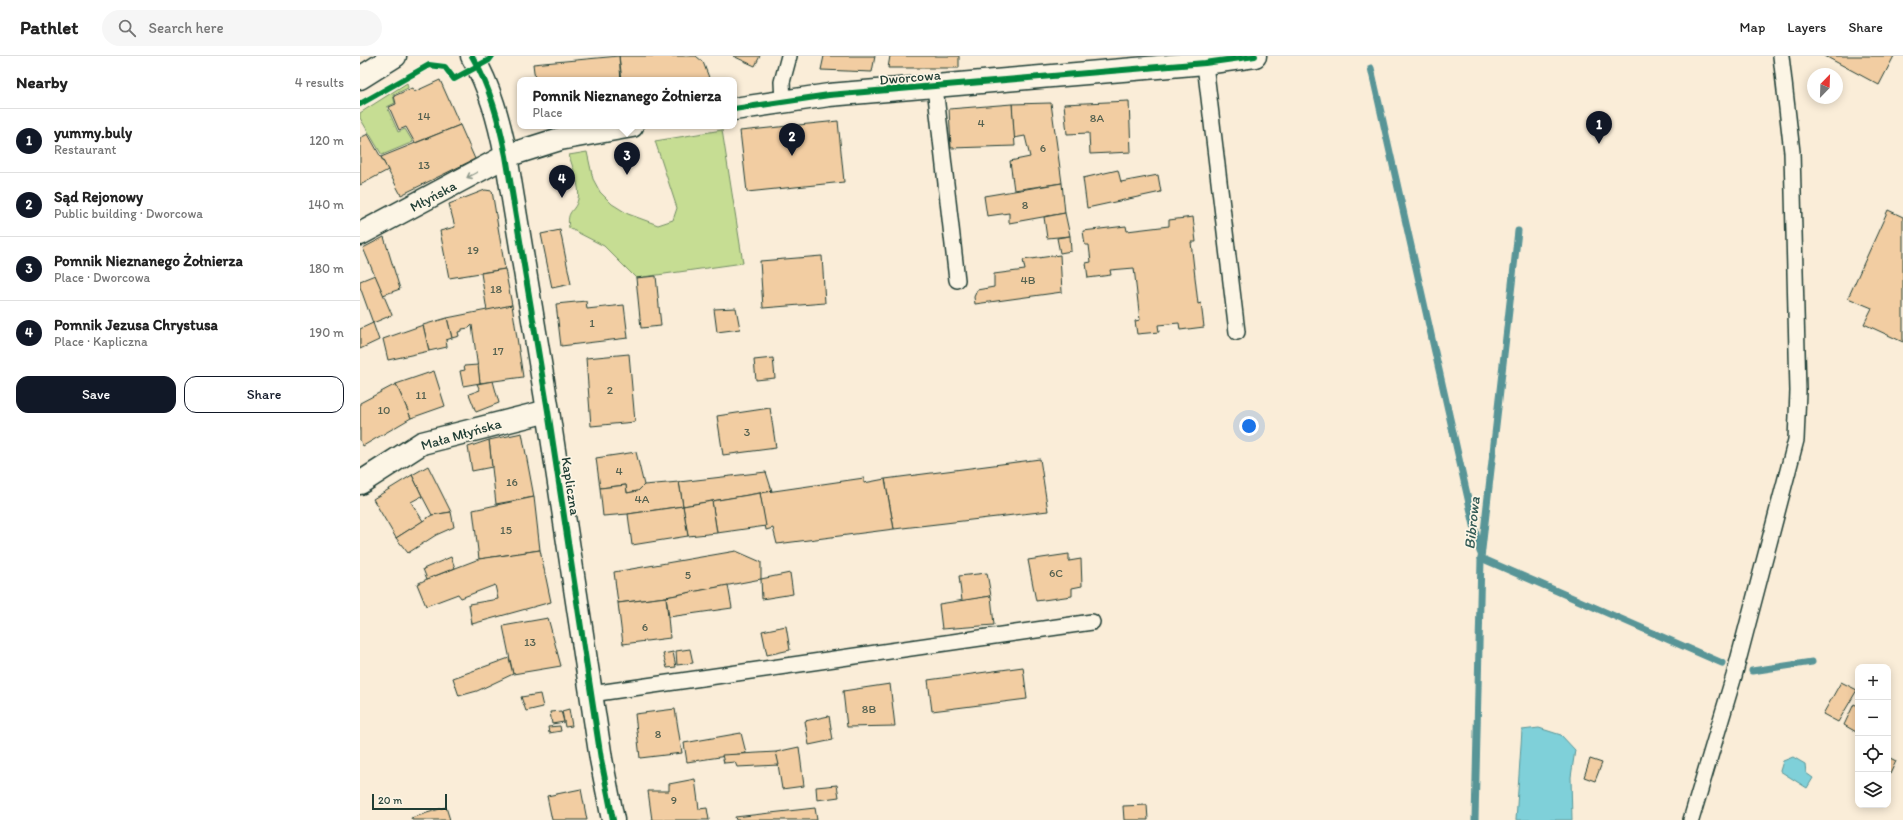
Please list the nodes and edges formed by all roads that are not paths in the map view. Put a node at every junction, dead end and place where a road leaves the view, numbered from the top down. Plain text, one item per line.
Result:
1 (395, 56) edge
2 (472, 56) edge
3 (789, 56) edge
4 (1255, 56) edge
5 (1781, 56) edge
6 (1205, 59) edge
7 (360, 78) edge
8 (935, 87) junction
9 (783, 101) junction
10 (737, 109) edge
11 (615, 129) edge
12 (506, 156) junction
13 (360, 234) edge
14 (957, 280) dead end
15 (1237, 332) dead end
16 (548, 411) junction
17 (360, 483) edge
18 (1092, 622) dead end
19 (591, 694) junction
20 (613, 820) edge
21 (1691, 820) edge

1 - 7 street
2 - 12 street, Kapliczna
3 - 9 lane
4 - 6 street, Dworcowa
5 - 21 lane
6 - 8 street, Dworcowa
6 - 15 lane
8 - 9 street, Dworcowa
8 - 14 lane
9 - 10 street, Dworcowa
11 - 12 street
12 -> 13 street, Młyńska
12 - 16 street, Kapliczna
16 - 17 street, Mała Młyńska
16 - 19 street, Kapliczna
18 - 19 lane
19 - 20 street, Kapliczna

